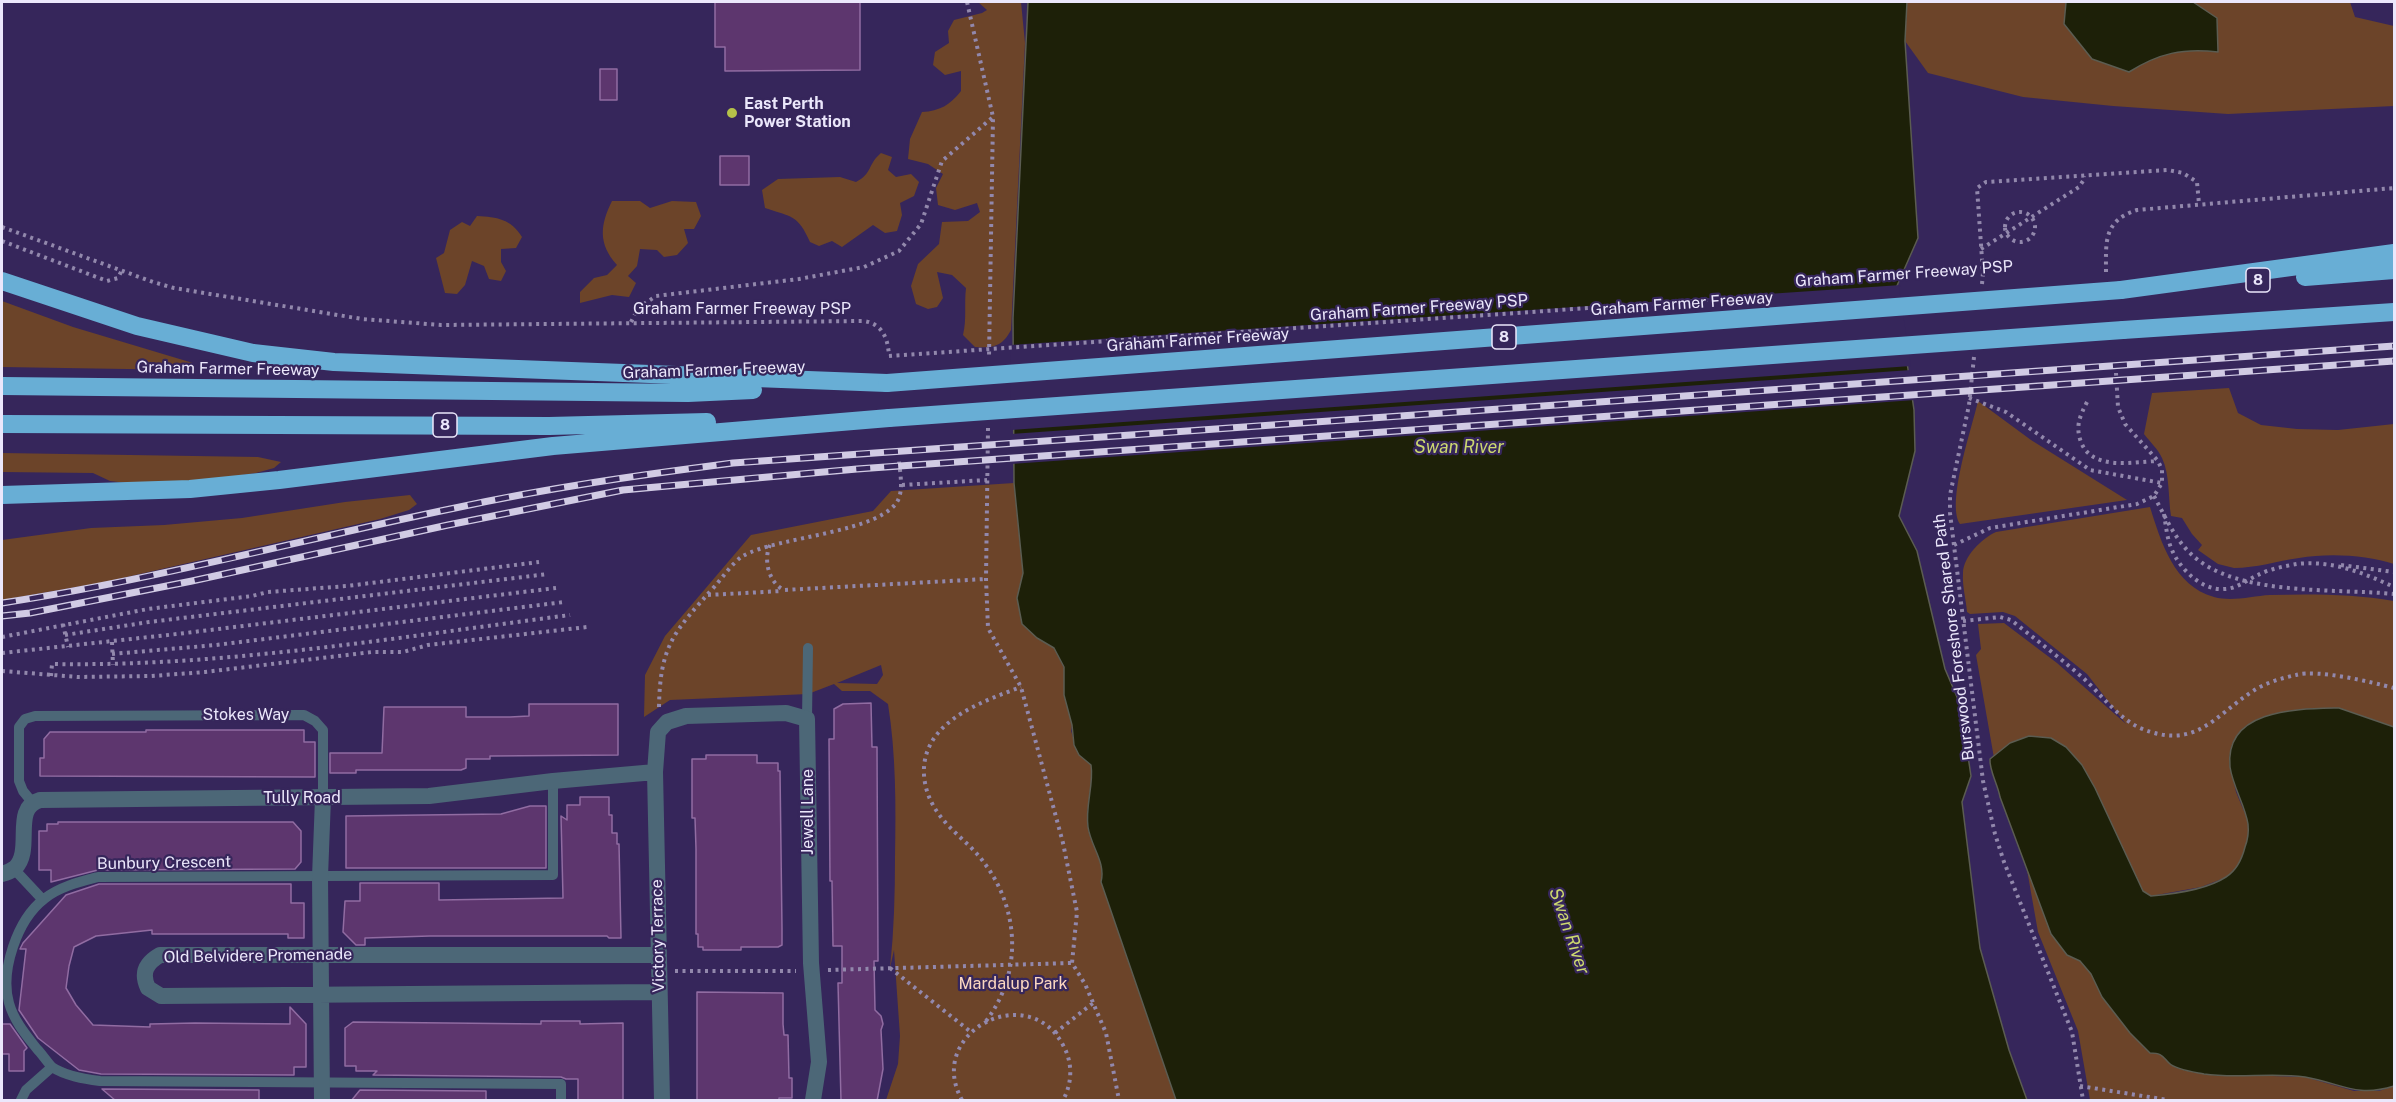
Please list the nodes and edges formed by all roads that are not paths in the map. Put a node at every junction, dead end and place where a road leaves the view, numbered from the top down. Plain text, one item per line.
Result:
1 (2394, 253) edge
2 (2394, 270) edge
3 (2, 281) edge
4 (2121, 290) junction
5 (2394, 312) edge
6 (887, 383) junction
7 (2, 386) edge
8 (889, 418) junction
9 (2, 424) edge
10 (2, 495) edge
11 (22, 495) junction
12 (2, 500) edge
13 (808, 648) dead end
14 (807, 719) junction
15 (655, 772) junction
16 (554, 781) junction
17 (323, 798) junction
18 (32, 802) junction
19 (8, 872) edge
20 (320, 877) junction
21 (43, 900) junction
22 (321, 955) junction
23 (658, 955) junction
24 (659, 992) junction
25 (321, 995) junction
26 (52, 1067) junction
27 (322, 1092) edge
28 (21, 1101) edge
29 (561, 1101) edge
30 (662, 1101) edge
31 (813, 1101) edge

1 - 4 highway
2 - 4 highway, Graham Farmer Freeway / 8
3 - 6 highway
4 - 6 highway, Graham Farmer Freeway / 8, bridge
5 - 8 highway, 8, bridge
6 - 7 highway, Graham Farmer Freeway / 8
8 - 9 highway, 8
8 - 11 highway
10 - 11 highway
11 - 12 highway
13 - 14 lane
14 - 15 street
14 - 31 street, Jewell Lane
15 - 16 street, Tully Road
15 - 23 street, Victory Terrace
16 - 17 street, Tully Road
16 - 20 lane, Bunbury Crescent
17 - 18 street, Tully Road
17 - 18 lane, Stokes Way
17 - 20 street, Stokes Way
18 - 19 street
19 - 21 lane
20 - 21 lane, Bunbury Crescent
20 - 22 street, Stokes Way
21 - 26 lane, Bunbury Crescent
22 - 23 street, Old Belvidere Promenade
22 - 25 street, Stokes Way
22 - 25 street, Old Belvidere Promenade
23 - 24 street, Victory Terrace
24 - 25 street, Old Belvidere Promenade
24 - 30 street, Victory Terrace
25 - 27 street, Stokes Way
26 - 27 lane, Bunbury Crescent
26 - 28 lane
27 - 29 lane, Bunbury Crescent

